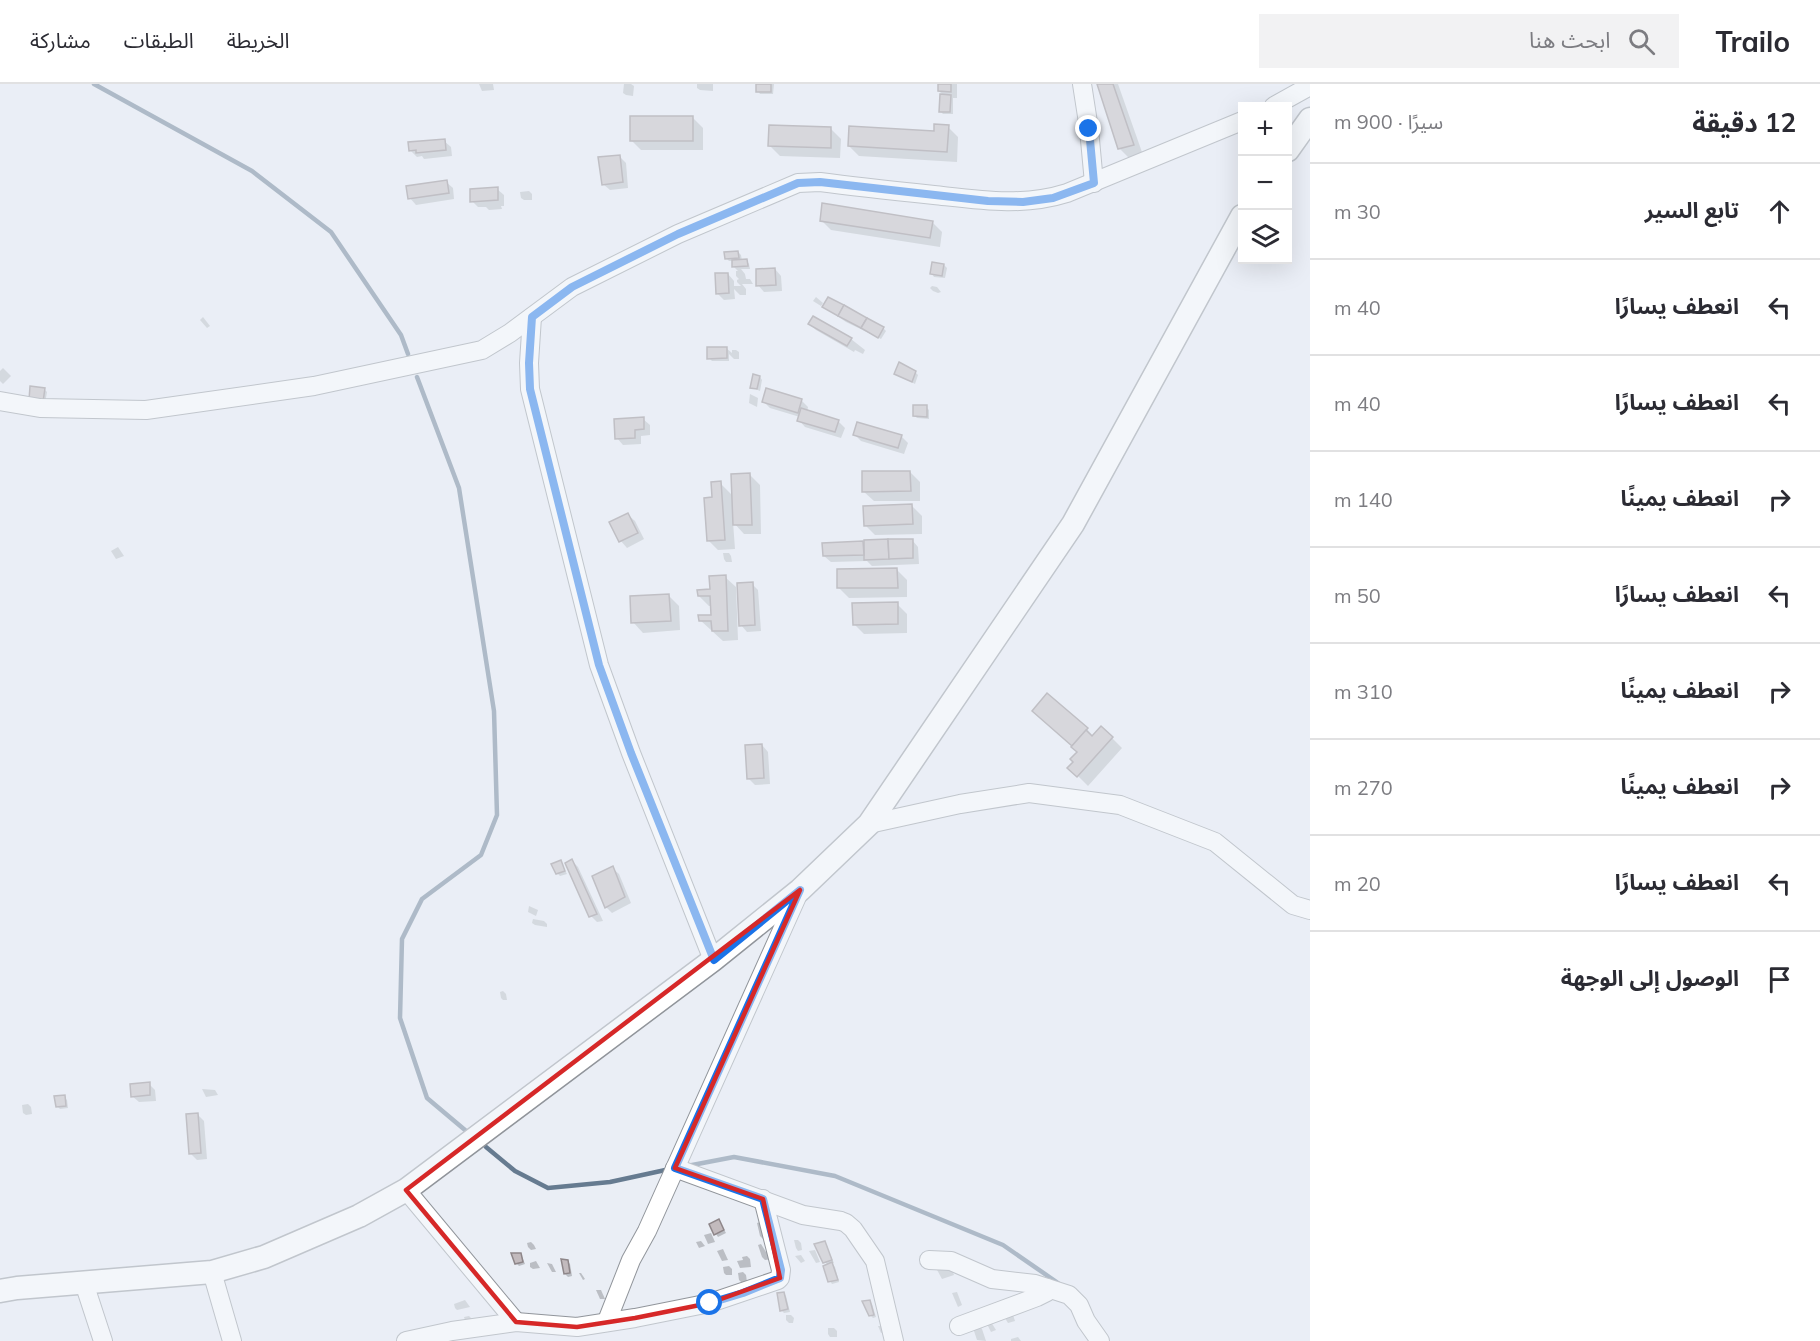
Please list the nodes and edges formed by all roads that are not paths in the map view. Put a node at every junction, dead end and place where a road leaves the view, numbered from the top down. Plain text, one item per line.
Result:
1 (1082, 84) edge
2 (1310, 86) edge
3 (1281, 102) edge
4 (1310, 119) edge
5 (1238, 123) edge
6 (1292, 143) edge
7 (1094, 183) junction
8 (1238, 223) edge
9 (532, 317) junction
10 (0, 401) edge
11 (869, 824) junction
12 (800, 890) junction
13 (1310, 910) edge
14 (714, 960) junction
15 (675, 1168) junction
16 (406, 1190) junction
17 (763, 1199) junction
18 (929, 1260) dead end
19 (212, 1272) junction
20 (84, 1283) junction
21 (1047, 1288) junction
22 (0, 1291) edge
23 (607, 1321) junction
24 (516, 1322) junction
25 (959, 1326) dead end
26 (579, 1334) edge
27 (103, 1341) edge
28 (232, 1341) edge
29 (406, 1341) edge
30 (894, 1341) edge
31 (1100, 1341) edge

1 - 7 street
2 - 3 street
4 - 6 street
5 - 7 street
7 - 9 street
8 - 11 street
9 - 10 street
9 - 14 street
11 - 12 street
11 - 13 street
12 - 14 street
12 - 15 street
14 - 16 street
15 - 17 street
15 - 23 street
16 - 19 street
16 - 24 street
17 - 23 street
17 - 30 street
18 - 21 street
19 - 20 street
19 - 28 street
20 - 22 street
20 - 27 street
21 - 25 street
21 - 31 street
23 - 26 street
24 - 26 street
24 - 29 street

